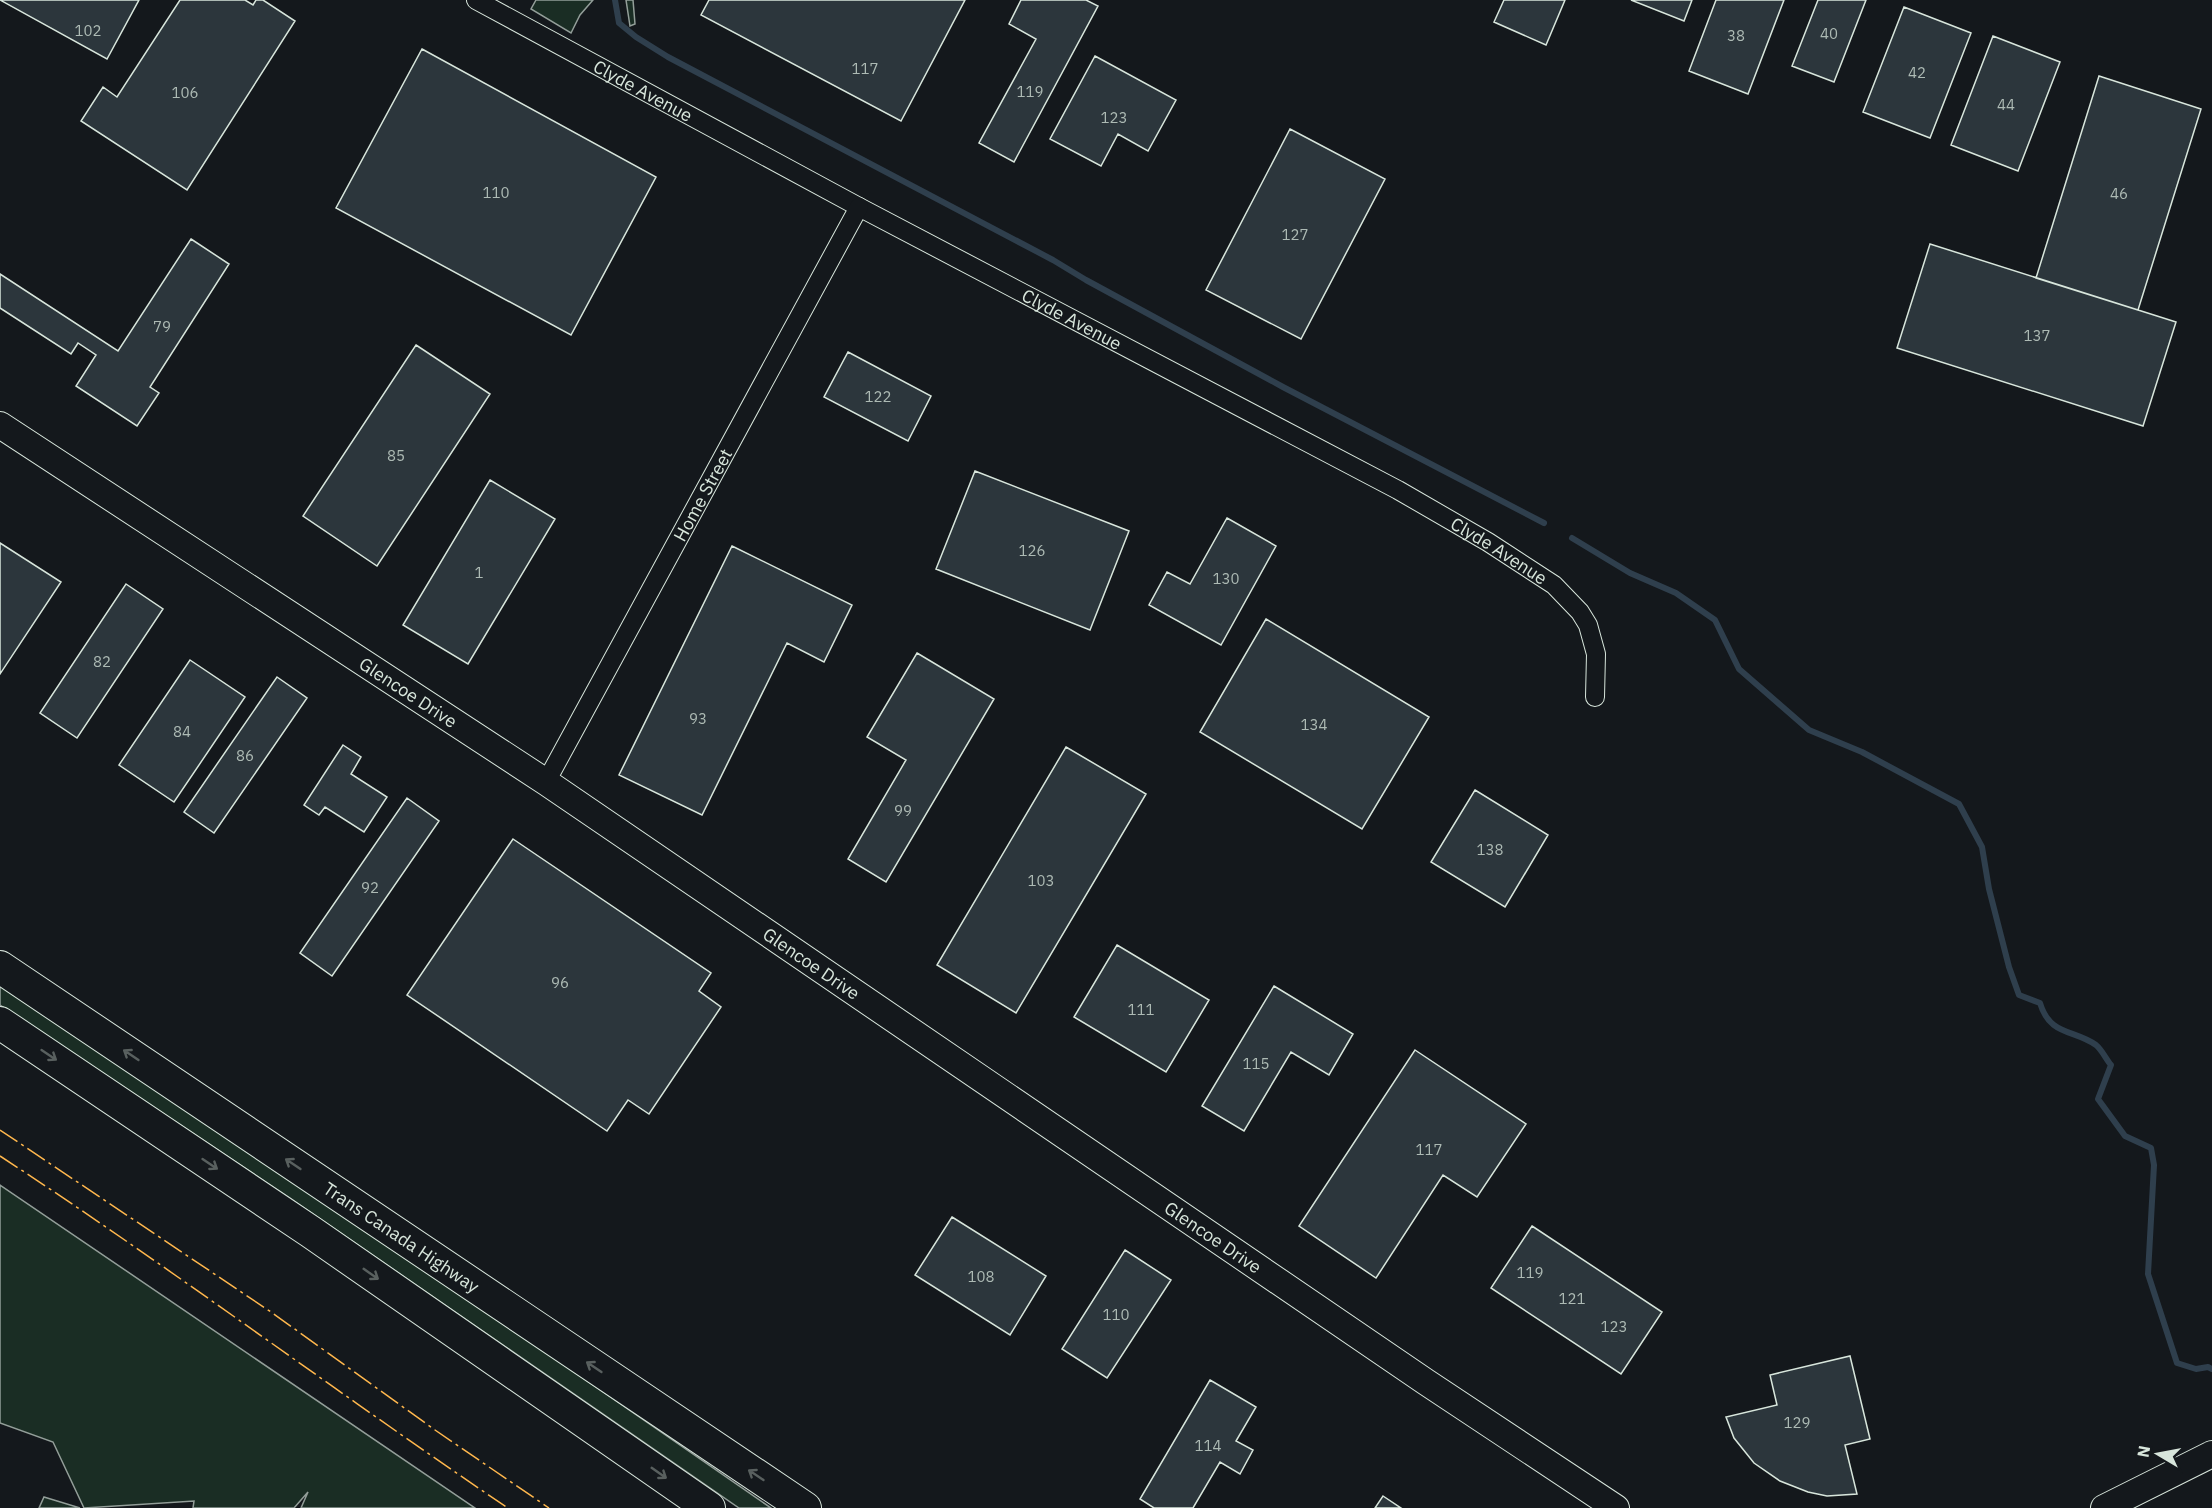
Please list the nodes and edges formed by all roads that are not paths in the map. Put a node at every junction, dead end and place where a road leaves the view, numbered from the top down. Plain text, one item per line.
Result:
1 (476, 0) edge
2 (859, 207) junction
3 (0, 425) edge
4 (1595, 697) dead end
5 (546, 782) junction
6 (0, 967) edge
7 (0, 1023) edge
8 (2212, 1454) edge
9 (709, 1508) edge
10 (805, 1508) edge
11 (1616, 1508) edge
12 (2104, 1508) edge

1 - 2 street, Clyde Avenue
2 - 4 street, Clyde Avenue
2 - 5 street, Home Street
3 - 5 street, Glencoe Drive
5 - 11 street, Glencoe Drive
10 -> 6 highway, Trans Canada Highway
7 -> 9 highway
8 - 12 street

